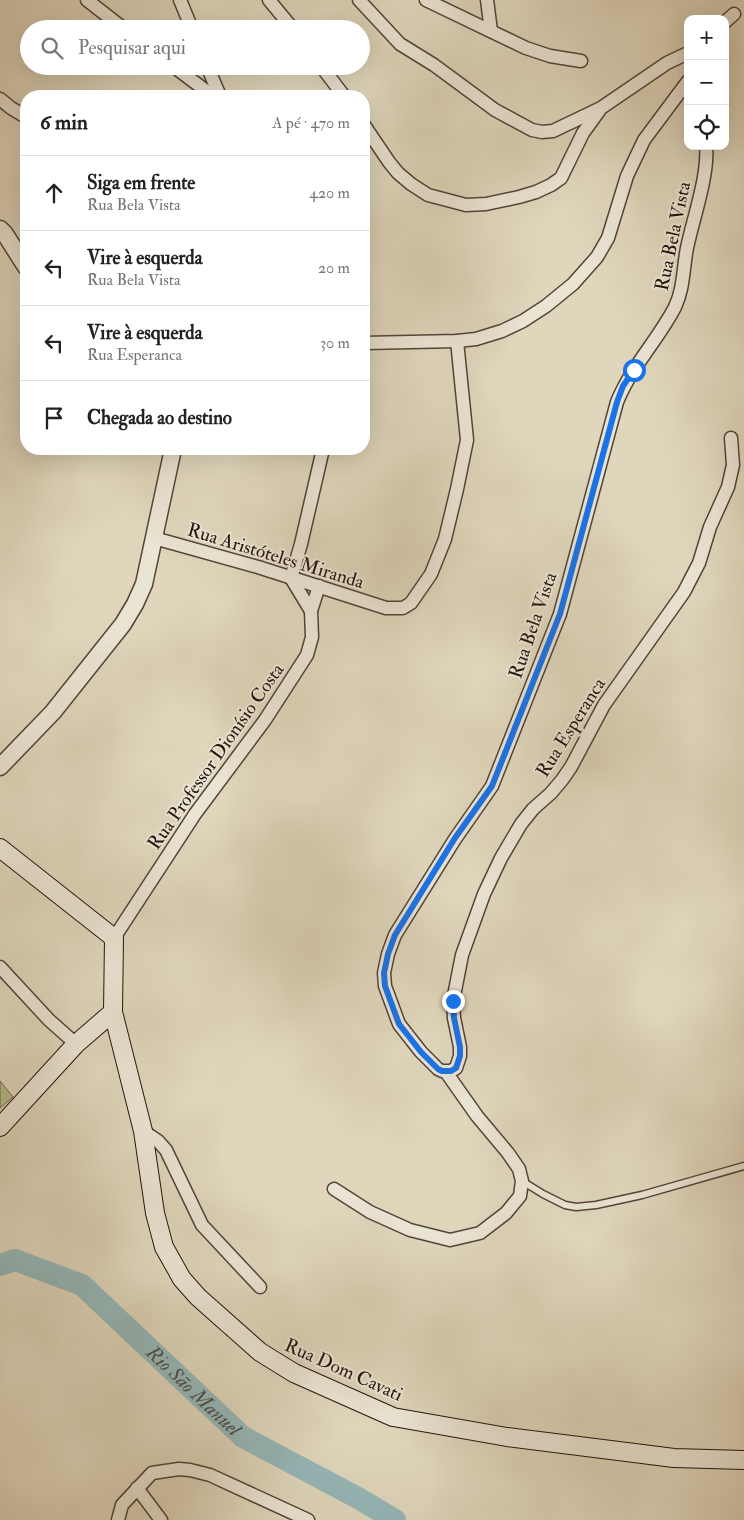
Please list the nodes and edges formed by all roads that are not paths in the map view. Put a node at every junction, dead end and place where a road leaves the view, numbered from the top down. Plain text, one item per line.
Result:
1 (87, 0) edge
2 (180, 0) edge
3 (269, 0) edge
4 (359, 0) edge
5 (426, 0) edge
6 (488, 0) edge
7 (113, 20) edge
8 (188, 20) edge
9 (286, 20) edge
10 (491, 31) junction
11 (684, 55) edge
12 (581, 61) dead end
13 (185, 75) edge
14 (211, 75) edge
15 (328, 75) edge
16 (684, 86) edge
17 (204, 90) edge
18 (217, 90) edge
19 (339, 90) edge
20 (0, 99) edge
21 (601, 108) junction
22 (20, 113) edge
23 (370, 134) edge
24 (706, 150) edge
25 (0, 229) edge
26 (20, 258) edge
27 (457, 341) junction
28 (370, 343) edge
29 (731, 438) dead end
30 (171, 455) edge
31 (322, 455) edge
32 (154, 538) junction
33 (291, 578) junction
34 (319, 586) junction
35 (311, 611) junction
36 (0, 767) edge
37 (0, 848) edge
38 (114, 938) junction
39 (0, 967) edge
40 (113, 1012) junction
41 (76, 1044) junction
42 (451, 1070) junction
43 (0, 1127) edge
44 (143, 1131) junction
45 (744, 1166) edge
46 (522, 1180) junction
47 (334, 1189) dead end
48 (260, 1287) dead end
49 (744, 1460) edge
50 (137, 1488) junction
51 (118, 1520) edge
52 (161, 1520) edge
53 (308, 1520) edge

1 - 7 street
2 - 8 street
3 - 9 street
4 - 21 street
5 - 10 street
6 - 10 street
10 - 12 street
11 - 21 street
13 - 17 street
14 - 18 street
15 - 19 street
16 - 27 street
20 - 22 street
21 - 23 street
24 - 42 street, Rua Bela Vista
25 - 26 street
27 - 28 street
27 - 34 street, Rua Aristóteles Miranda
29 - 42 street, Rua Esperanca
30 - 32 street
31 - 33 street
32 - 33 street, Rua Aristóteles Miranda
32 - 36 street
33 - 34 street, Rua Aristóteles Miranda
33 - 35 street
34 - 35 street, Rua Professor Dionísio Costa
35 - 38 street, Rua Professor Dionísio Costa
37 - 38 main road
38 - 40 main road, Rua Dom Cavati
39 - 41 street
40 - 41 main road
40 - 44 main road, Rua Dom Cavati
41 - 43 main road
42 - 46 street, Rua Bela Vista
44 - 48 street
44 - 49 main road, Rua Dom Cavati
45 - 46 lane
46 - 47 street
50 - 51 street
50 - 52 street
50 - 53 street

